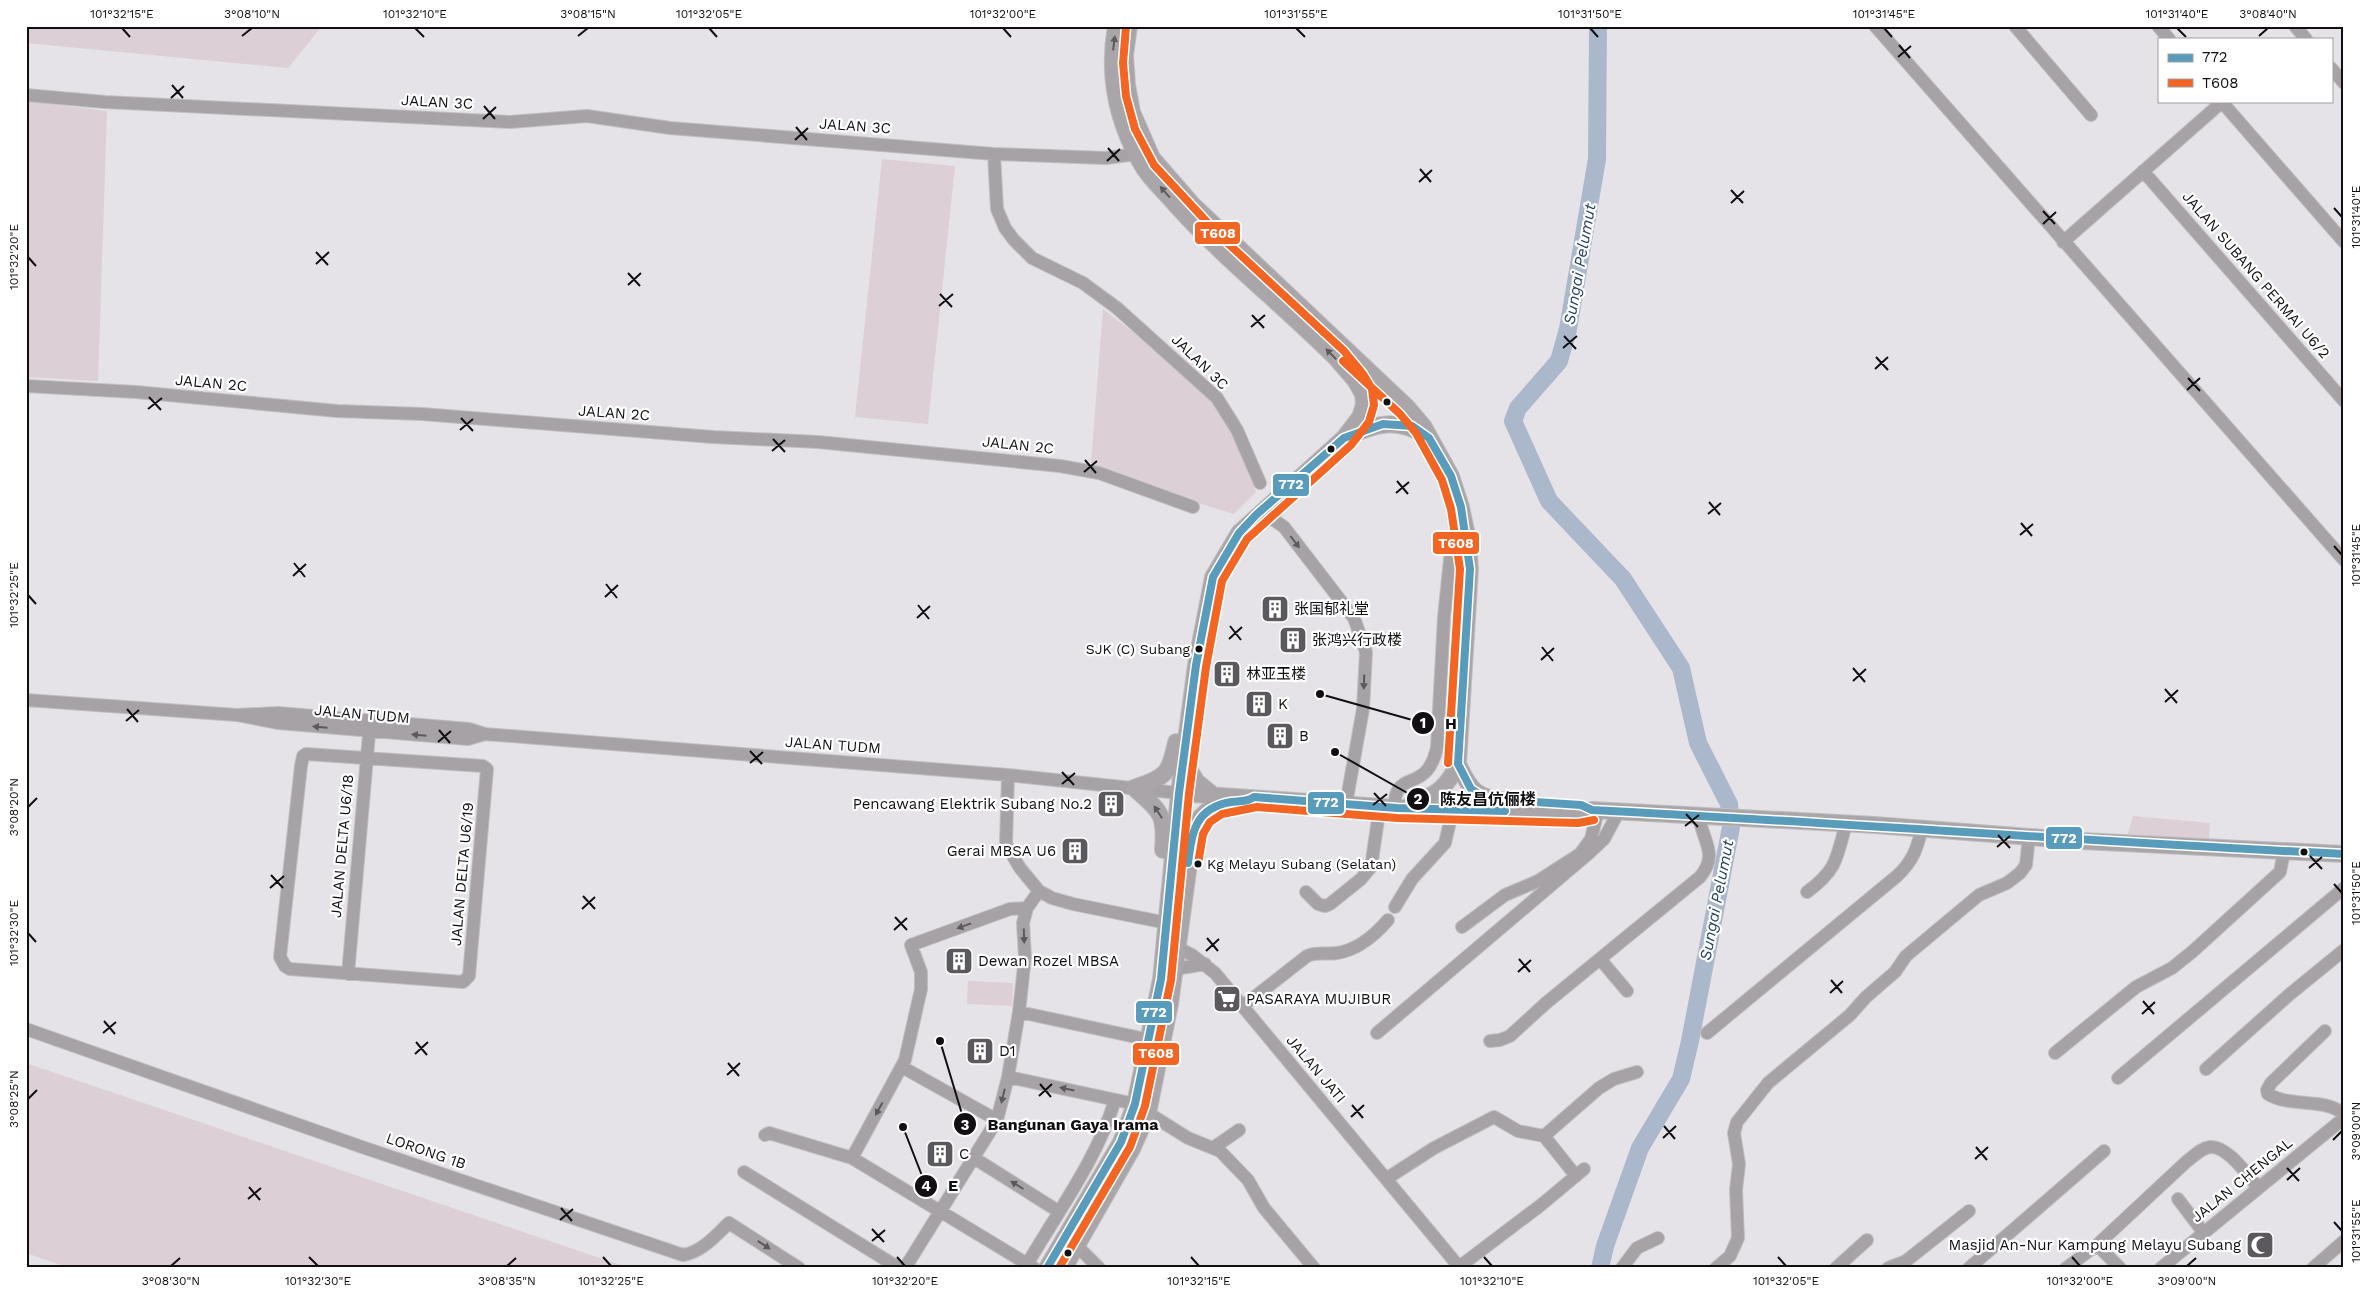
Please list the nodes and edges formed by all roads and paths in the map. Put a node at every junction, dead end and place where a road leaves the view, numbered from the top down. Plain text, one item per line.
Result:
1 (1116, 26) edge
2 (1129, 26) edge
3 (1875, 26) edge
4 (2015, 26) edge
5 (2158, 26) edge
6 (2295, 26) edge
7 (2168, 38) edge
8 (2305, 38) edge
9 (2332, 69) edge
10 (2344, 83) edge
11 (26, 94) edge
12 (2222, 102) edge
13 (2091, 114) dead end
14 (994, 154) junction
15 (1136, 154) junction
16 (2143, 171) junction
17 (2062, 242) junction
18 (2344, 242) edge
19 (26, 386) edge
20 (2344, 401) edge
21 (1344, 438) junction
22 (1429, 438) junction
23 (1260, 483) dead end
24 (1193, 507) dead end
25 (1257, 514) junction
26 (1449, 542) dead end
27 (2344, 560) edge
28 (26, 700) edge
29 (1190, 707) junction
30 (370, 726) junction
31 (366, 756) junction
32 (1184, 760) junction
33 (1458, 764) junction
34 (1008, 775) junction
35 (1134, 788) junction
36 (1179, 793) junction
37 (1213, 795) junction
38 (1254, 797) junction
39 (1346, 804) junction
40 (1391, 807) junction
41 (1453, 809) junction
42 (1595, 810) junction
43 (1619, 811) junction
44 (1699, 815) junction
45 (1846, 823) junction
46 (1922, 828) junction
47 (2029, 836) junction
48 (2284, 852) junction
49 (2344, 854) edge
50 (2344, 888) edge
51 (1039, 891) junction
52 (1306, 892) dead end
53 (1806, 892) dead end
54 (1171, 893) junction
55 (1395, 907) dead end
56 (1028, 908) junction
57 (1388, 920) dead end
58 (1167, 923) junction
59 (1462, 927) dead end
60 (1178, 948) junction
61 (2344, 950) edge
62 (1600, 959) junction
63 (1205, 964) junction
64 (1175, 970) junction
65 (348, 974) junction
66 (1627, 991) dead end
67 (1243, 1006) junction
68 (1019, 1012) junction
69 (26, 1029) edge
70 (2325, 1031) dead end
71 (1377, 1033) dead end
72 (1706, 1033) dead end
73 (1150, 1040) junction
74 (1490, 1041) dead end
75 (2055, 1054) dead end
76 (902, 1067) junction
77 (2206, 1069) dead end
78 (1637, 1072) dead end
79 (1008, 1077) junction
80 (2118, 1078) dead end
81 (1115, 1100) junction
82 (1142, 1109) junction
83 (2344, 1114) edge
84 (2344, 1118) edge
85 (997, 1120) junction
86 (1238, 1130) dead end
87 (765, 1135) dead end
88 (1544, 1136) junction
89 (1213, 1148) junction
90 (2104, 1152) dead end
91 (852, 1158) junction
92 (974, 1158) junction
93 (744, 1172) dead end
94 (1386, 1179) junction
95 (2258, 1187) junction
96 (2178, 1199) dead end
97 (1058, 1211) junction
98 (940, 1212) junction
99 (1969, 1212) dead end
100 (2203, 1232) junction
101 (1658, 1238) dead end
102 (1867, 1240) dead end
103 (2344, 1241) edge
104 (1076, 1244) junction
105 (2097, 1245) junction
106 (1069, 1265) edge
107 (2169, 1265) edge
108 (1029, 1266) edge
109 (1459, 1267) edge
110 (799, 1268) edge
111 (899, 1268) edge
112 (905, 1268) edge
113 (1047, 1268) edge
114 (1098, 1268) edge
115 (1314, 1268) edge
116 (1622, 1268) edge
117 (1716, 1268) edge
118 (1836, 1268) edge
119 (1888, 1268) edge
120 (1969, 1268) edge
121 (2066, 1268) edge
122 (2120, 1268) edge
123 (2313, 1268) edge

15 -> 1 main road
2 - 22 main road
3 - 17 street
4 - 13 street
5 - 7 street
6 - 8 street
9 - 10 street
11 - 14 street, JALAN 3C
12 - 16 street
12 - 18 street
14 - 15 street, JALAN 3C
14 - 23 street, JALAN 3C
21 -> 15 main road
16 - 17 street
16 - 20 street, JALAN SUBANG PERMAI U6/2
17 - 27 street
19 - 24 street, JALAN 2C
21 - 22 main road
21 - 25 main road
22 - 33 main road
25 - 29 main road
25 -> 39 street
26 - 40 street
28 - 30 street, JALAN TUDM
29 - 32 main road
29 - 35 main road
30 - 31 street, JALAN DELTA U6/18
30 - 34 street, JALAN TUDM
31 - 65 street, JALAN DELTA U6/18
31 - 65 street
31 - 65 street, JALAN DELTA U6/19
32 - 36 main road
32 - 37 main road
33 - 40 main road
33 - 42 main road
34 - 35 street, JALAN TUDM
34 - 51 street
35 - 36 street, JALAN TUDM
54 -> 35 main road
36 - 37 main road
36 - 54 main road
37 - 38 main road
38 - 39 main road
38 - 60 main road
39 - 40 main road
40 - 41 main road
40 - 52 street
41 - 42 main road
41 - 55 street
42 - 43 main road
42 - 59 street
43 - 44 main road
43 - 71 street
44 - 45 main road
44 - 62 street
45 - 46 main road
45 - 53 street
46 - 47 main road
46 - 72 street
47 - 48 main road
47 - 117 street
48 - 49 main road
48 - 75 street
50 - 80 street
51 - 56 street
51 - 58 street
54 - 58 main road
56 -> 68 street
56 -> 76 street
57 - 67 street
58 - 73 main road
60 - 63 street, JALAN JATI
60 - 64 main road
61 - 77 street
62 - 66 street
62 - 74 street
63 - 64 street
63 - 67 street, JALAN JATI
64 - 82 main road
67 - 94 street, JALAN JATI
68 - 73 street
68 - 79 street
69 -> 110 street, LORONG 1B
70 - 83 street
73 - 82 main road
76 - 85 street
76 -> 91 street
78 - 88 street
81 -> 79 street
79 -> 85 street
81 - 82 street
81 - 97 street
82 - 89 street
82 - 104 main road
82 - 113 main road
84 - 95 street, JALAN CHENGAL
85 - 92 street
86 - 89 street
87 - 91 street
88 - 94 street
88 - 109 street
89 - 115 street
90 - 120 street
91 - 98 street
97 -> 92 street
92 - 98 street
93 - 111 street
94 - 109 street, JALAN JATI
95 - 100 street, JALAN CHENGAL
95 - 105 street
96 - 100 street
97 - 108 street
98 - 108 street
98 - 112 street
99 - 119 street
100 - 107 street, JALAN CHENGAL
101 - 116 street
102 - 118 street
103 - 123 street
104 - 106 main road
104 - 114 street
105 - 121 street
105 - 122 street

